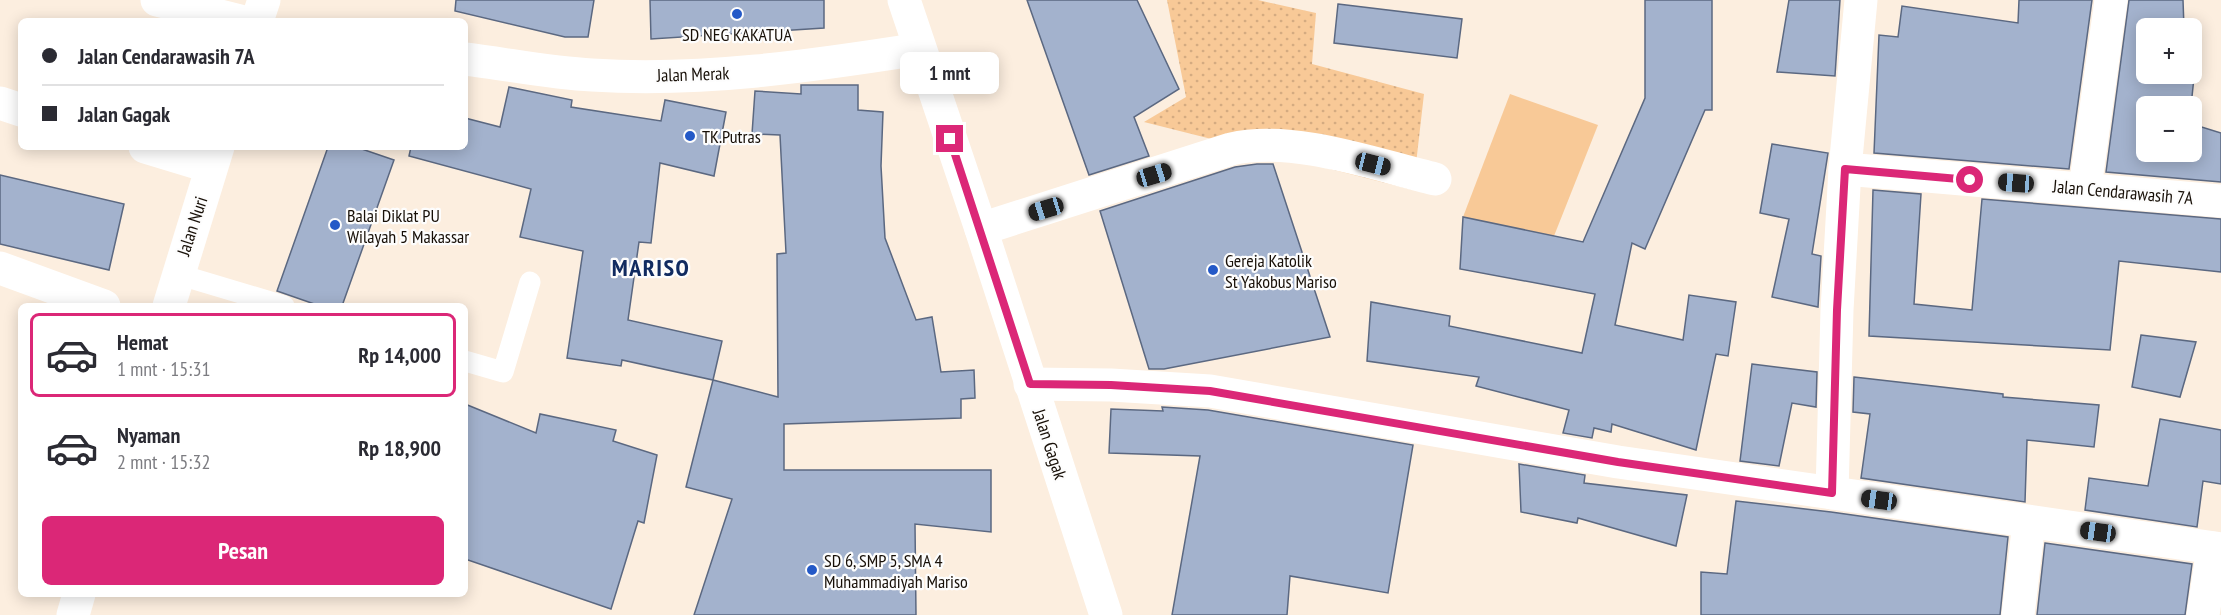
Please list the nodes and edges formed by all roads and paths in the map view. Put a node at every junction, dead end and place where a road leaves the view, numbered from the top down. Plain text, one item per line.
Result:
1 (157, 0) edge
2 (264, 0) edge
3 (904, 0) edge
4 (1861, 0) edge
5 (2111, 0) edge
6 (228, 18) edge
7 (258, 18) edge
8 (920, 49) junction
9 (468, 59) edge
10 (0, 103) edge
11 (18, 109) edge
12 (166, 150) edge
13 (214, 157) edge
14 (1845, 169) junction
15 (1435, 179) dead end
16 (2085, 189) junction
17 (2221, 201) edge
18 (981, 229) junction
19 (0, 268) edge
20 (177, 274) junction
21 (530, 282) dead end
22 (96, 303) edge
23 (170, 303) edge
24 (274, 303) edge
25 (468, 362) edge
26 (1030, 384) junction
27 (1832, 493) junction
28 (2029, 522) junction
29 (2217, 549) edge
30 (78, 597) edge
31 (73, 615) edge
32 (1106, 615) edge
33 (2018, 615) edge
34 (2203, 615) edge

1 - 6 street
2 - 7 street
3 - 8 street, Jalan Gagak
4 - 14 street
5 - 16 street
8 - 9 street, Jalan Merak
8 - 18 street, Jalan Gagak
10 - 11 street
12 - 13 street
13 - 20 street, Jalan Nuri
14 - 16 street, Jalan Cendarawasih 7A
14 - 27 street
15 - 18 street
16 - 17 street, Jalan Cendarawasih 7A
18 - 26 street, Jalan Gagak
19 - 22 street
20 - 23 street, Jalan Nuri
20 - 24 lane
21 - 25 lane
26 - 27 street
26 - 32 street, Jalan Gagak
27 - 28 street
28 - 29 street
28 - 33 street
29 - 34 street
30 - 31 street

